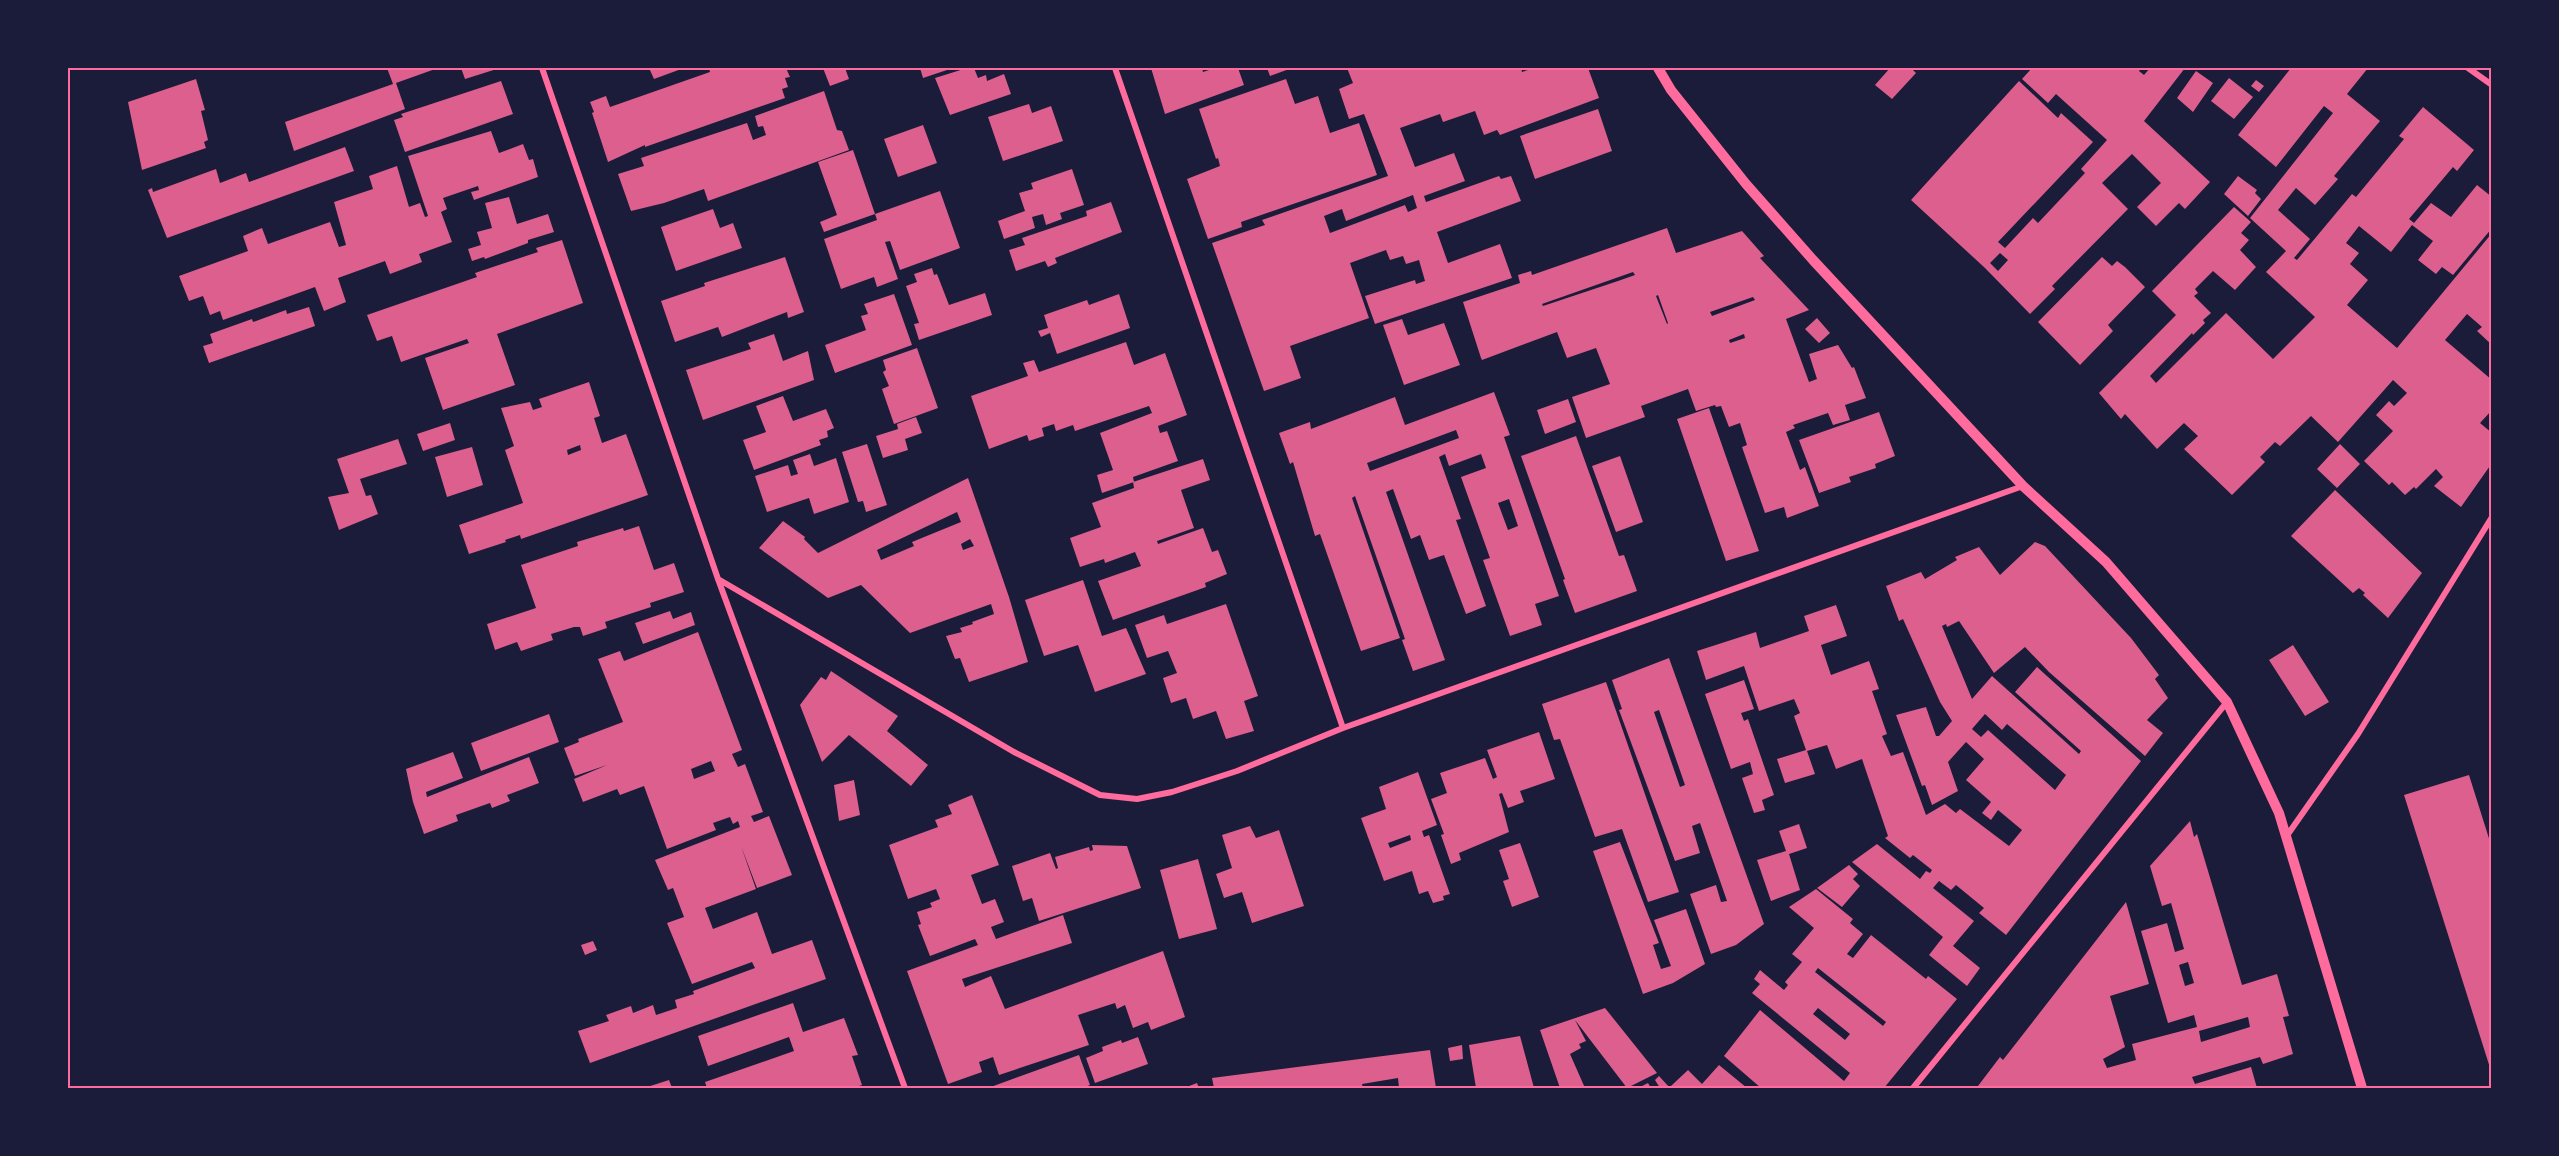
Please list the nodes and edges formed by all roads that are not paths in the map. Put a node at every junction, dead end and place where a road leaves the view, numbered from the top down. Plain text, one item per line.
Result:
1 (542, 68) edge
2 (1115, 68) edge
3 (1658, 68) edge
4 (2468, 68) edge
5 (2492, 85) edge
6 (2023, 486) junction
7 (2492, 517) edge
8 (718, 579) junction
9 (2227, 702) junction
10 (1343, 728) junction
11 (2286, 837) junction
12 (905, 1089) edge
13 (1913, 1089) edge
14 (2362, 1089) edge

1 - 8 street
2 - 10 street
3 - 6 street
4 - 5 street
6 - 9 street
6 - 10 street
7 - 11 street
8 - 10 street
8 - 12 street
9 - 11 street
9 - 13 street
11 - 14 street

